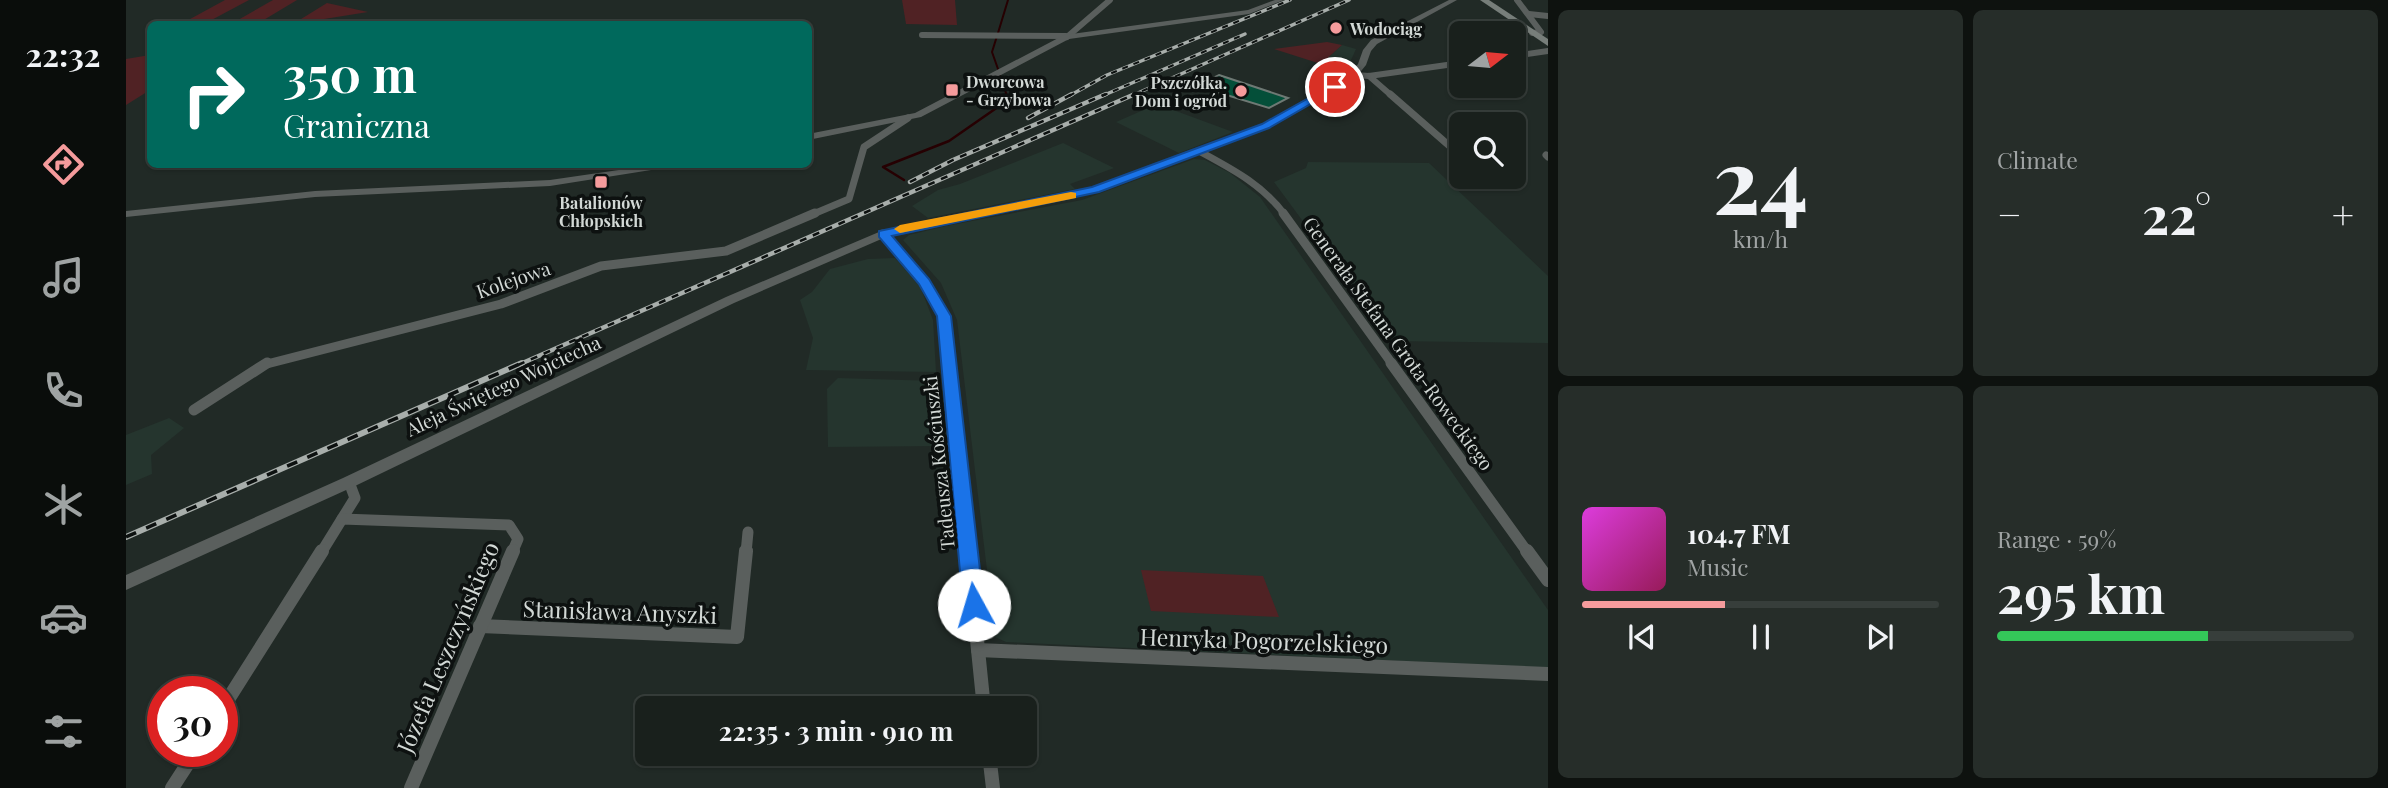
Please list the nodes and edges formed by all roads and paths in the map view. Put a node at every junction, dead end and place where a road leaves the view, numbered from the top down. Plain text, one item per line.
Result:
1 (1110, 0) edge
2 (1281, 0) edge
3 (1453, 0) edge
4 (1461, 0) edge
5 (1467, 0) edge
6 (1517, 0) edge
7 (1485, 1) edge
8 (1529, 15) junction
9 (1548, 16) edge
10 (1073, 29) junction
11 (1090, 33) junction
12 (1532, 33) junction
13 (922, 35) dead end
14 (1066, 37) junction
15 (1548, 43) edge
16 (1548, 51) edge
17 (1526, 54) edge
18 (1449, 65) edge
19 (1355, 75) junction
20 (1368, 76) junction
21 (908, 118) junction
22 (876, 124) junction
23 (886, 132) junction
24 (812, 136) edge
25 (1449, 146) edge
26 (1199, 151) junction
27 (653, 168) edge
28 (126, 215) edge
29 (883, 234) junction
30 (194, 411) dead end
31 (348, 482) junction
32 (342, 519) junction
33 (748, 532) dead end
34 (131, 579) edge
35 (1548, 580) edge
36 (480, 626) junction
37 (978, 650) junction
38 (1548, 674) edge
39 (238, 684) edge
40 (983, 696) edge
41 (990, 766) edge
42 (186, 767) edge
43 (172, 788) edge
44 (411, 788) edge
45 (993, 788) edge

1 - 10 street
2 - 11 street
3 - 4 street
3 - 19 street
5 - 7 street
6 - 8 street
7 - 12 main road
8 - 9 street
8 - 12 street
10 - 11 street
10 - 14 street
11 - 14 street
12 - 15 main road
13 - 14 street
14 - 21 street
16 - 17 street
18 - 20 street
19 - 20 street
19 - 26 street, Aleja Świętego Wojciecha
20 - 25 street
21 - 22 street
21 - 23 street
22 - 23 street
22 - 24 street
23 - 30 street, Kolejowa
26 - 29 street, Aleja Świętego Wojciecha
26 - 35 street, Generała Stefana Grota-Roweckiego
27 - 28 street
29 - 31 street, Aleja Świętego Wojciecha
29 - 37 street, Tadeusza Kościuszki
31 - 32 street
31 - 34 street, Aleja Świętego Wojciecha
32 - 36 street, Józefa Leszczyńskiego
32 - 39 street
33 - 36 street, Stanisława Anyszki
36 - 44 street, Józefa Leszczyńskiego
37 - 38 street, Henryka Pogorzelskiego
37 - 40 street, Tadeusza Kościuszki
41 - 45 street
42 - 43 street

